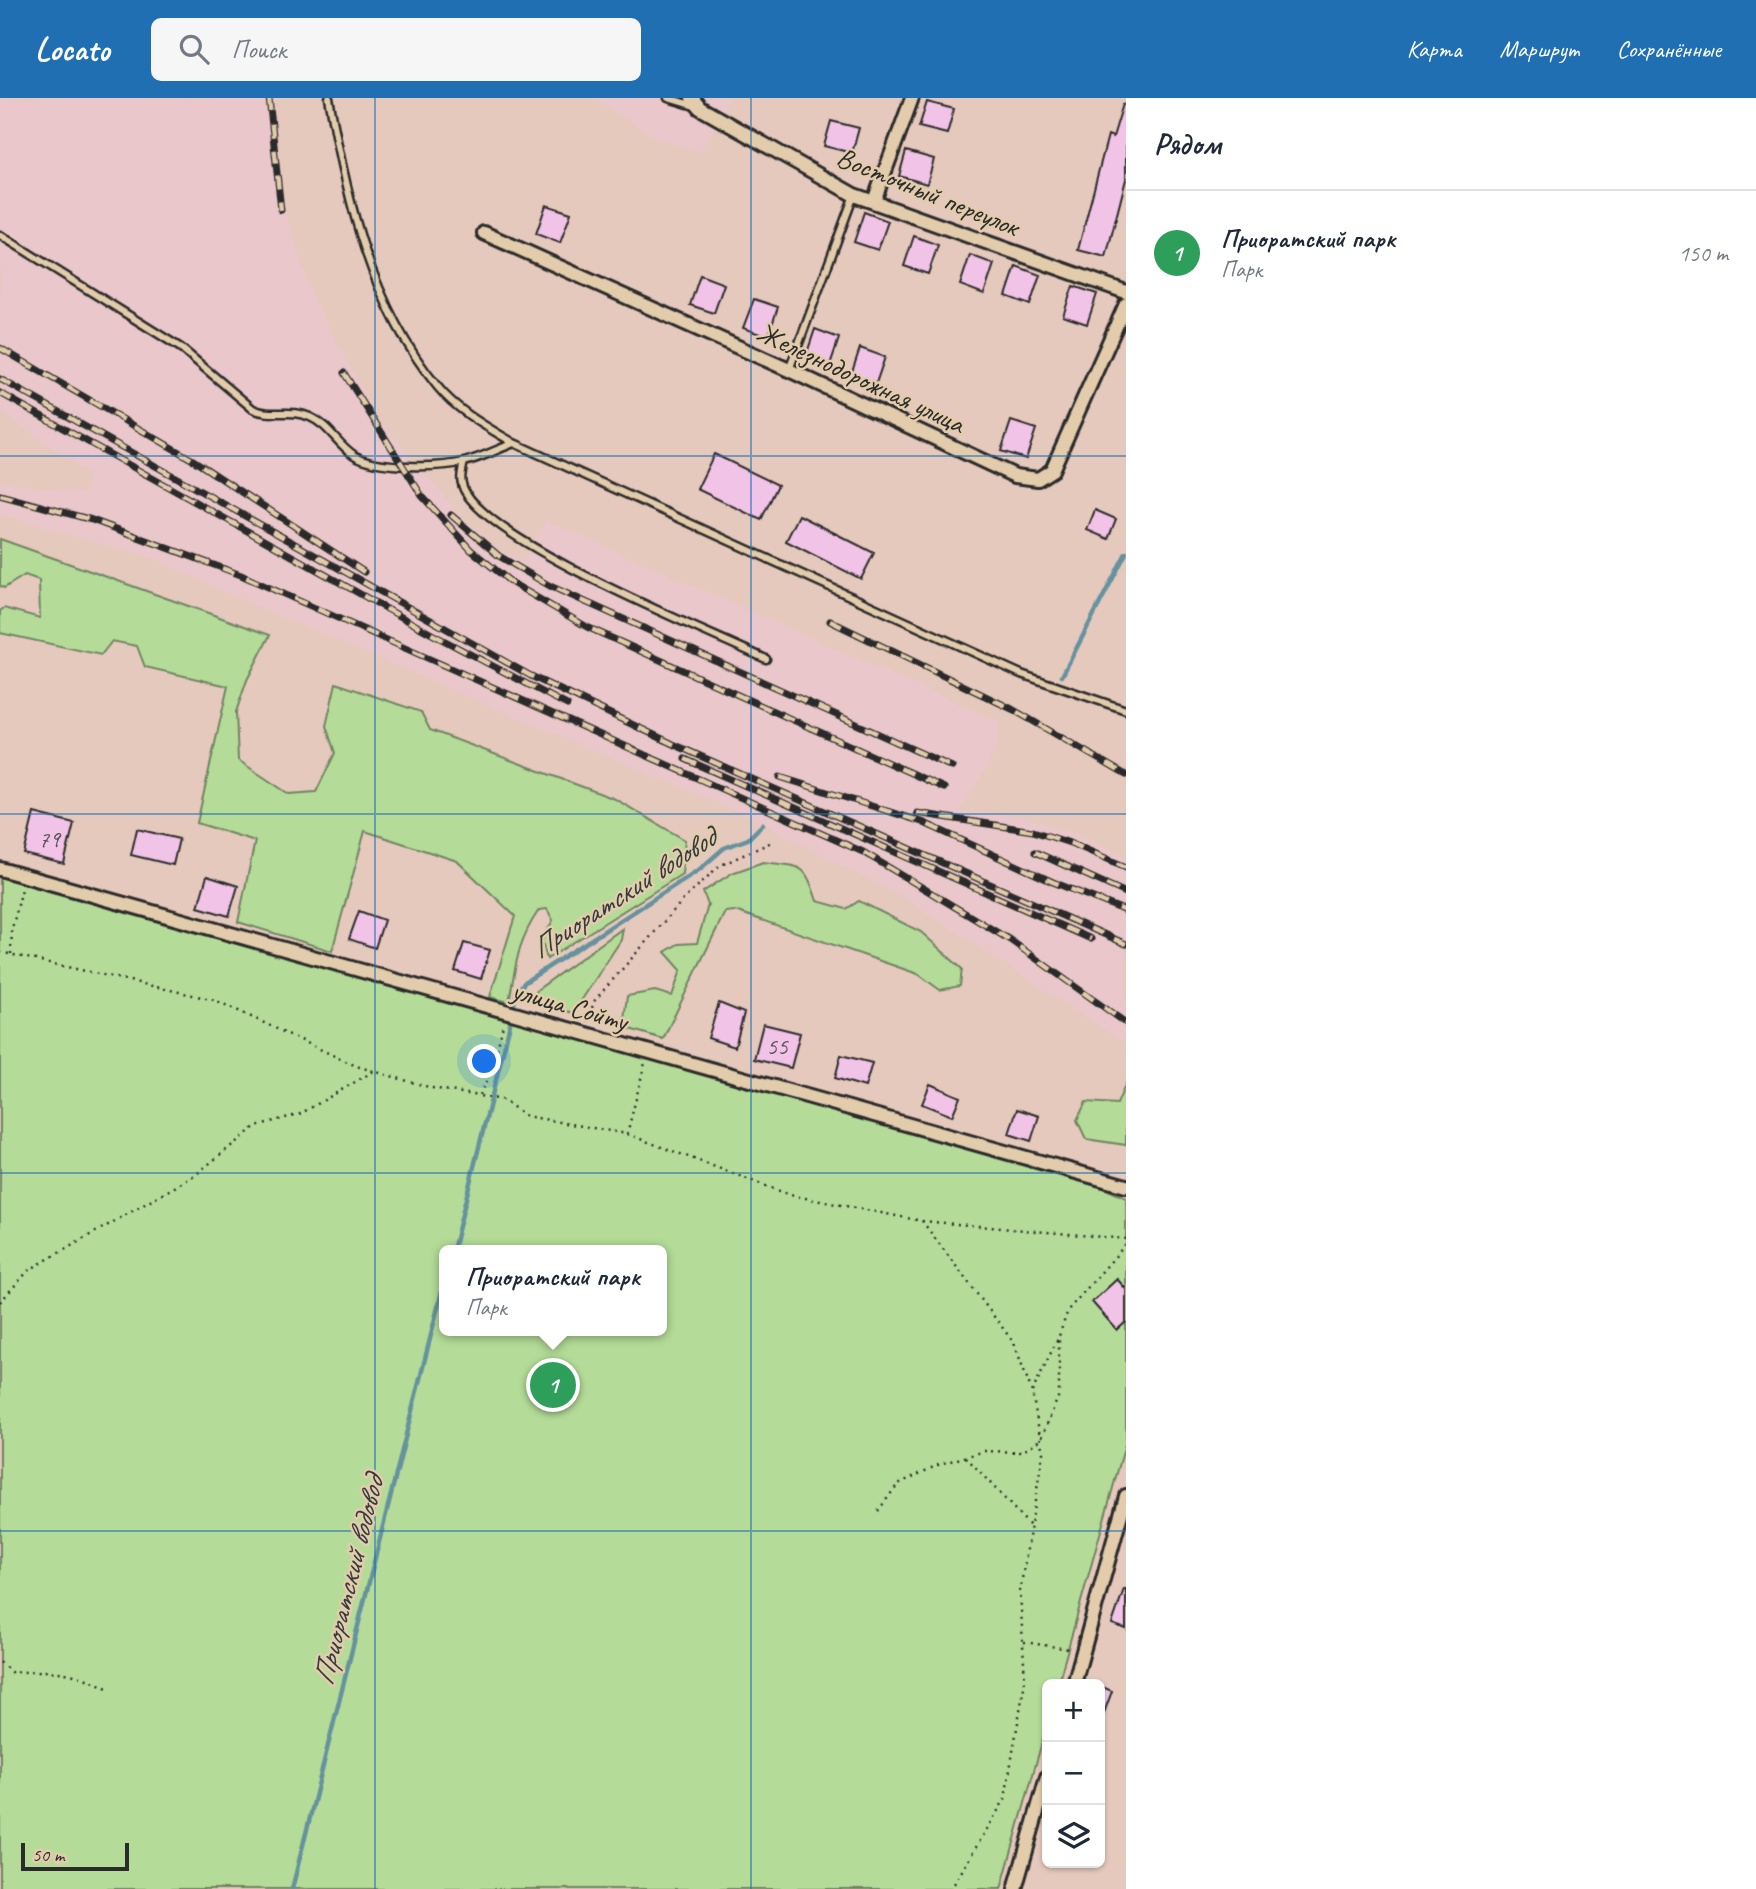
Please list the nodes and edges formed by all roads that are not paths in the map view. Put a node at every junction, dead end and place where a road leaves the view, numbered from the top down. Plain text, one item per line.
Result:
1 (330, 98) edge
2 (668, 98) edge
3 (912, 98) edge
4 (696, 103) edge
5 (854, 195) junction
6 (874, 201) junction
7 (484, 233) dead end
8 (0, 235) edge
9 (1126, 292) edge
10 (1126, 304) edge
11 (789, 370) junction
12 (514, 443) junction
13 (464, 462) junction
14 (766, 660) dead end
15 (1126, 710) edge
16 (0, 869) edge
17 (1126, 1186) edge
18 (1126, 1496) edge
19 (1075, 1679) edge
20 (1042, 1795) edge
21 (1016, 1889) edge

1 - 12 lane
2 - 4 lane
3 - 6 street
4 - 5 street, Восточный переулок
5 - 6 street, Восточный переулок
5 - 11 lane
6 - 9 street, Восточный переулок
7 - 11 street, Железнодорожная улица
8 - 13 lane
10 - 11 street, Железнодорожная улица
12 - 13 lane
12 - 15 lane
13 - 14 lane
16 - 17 street, улица Сойту
18 - 19 street
20 - 21 street

